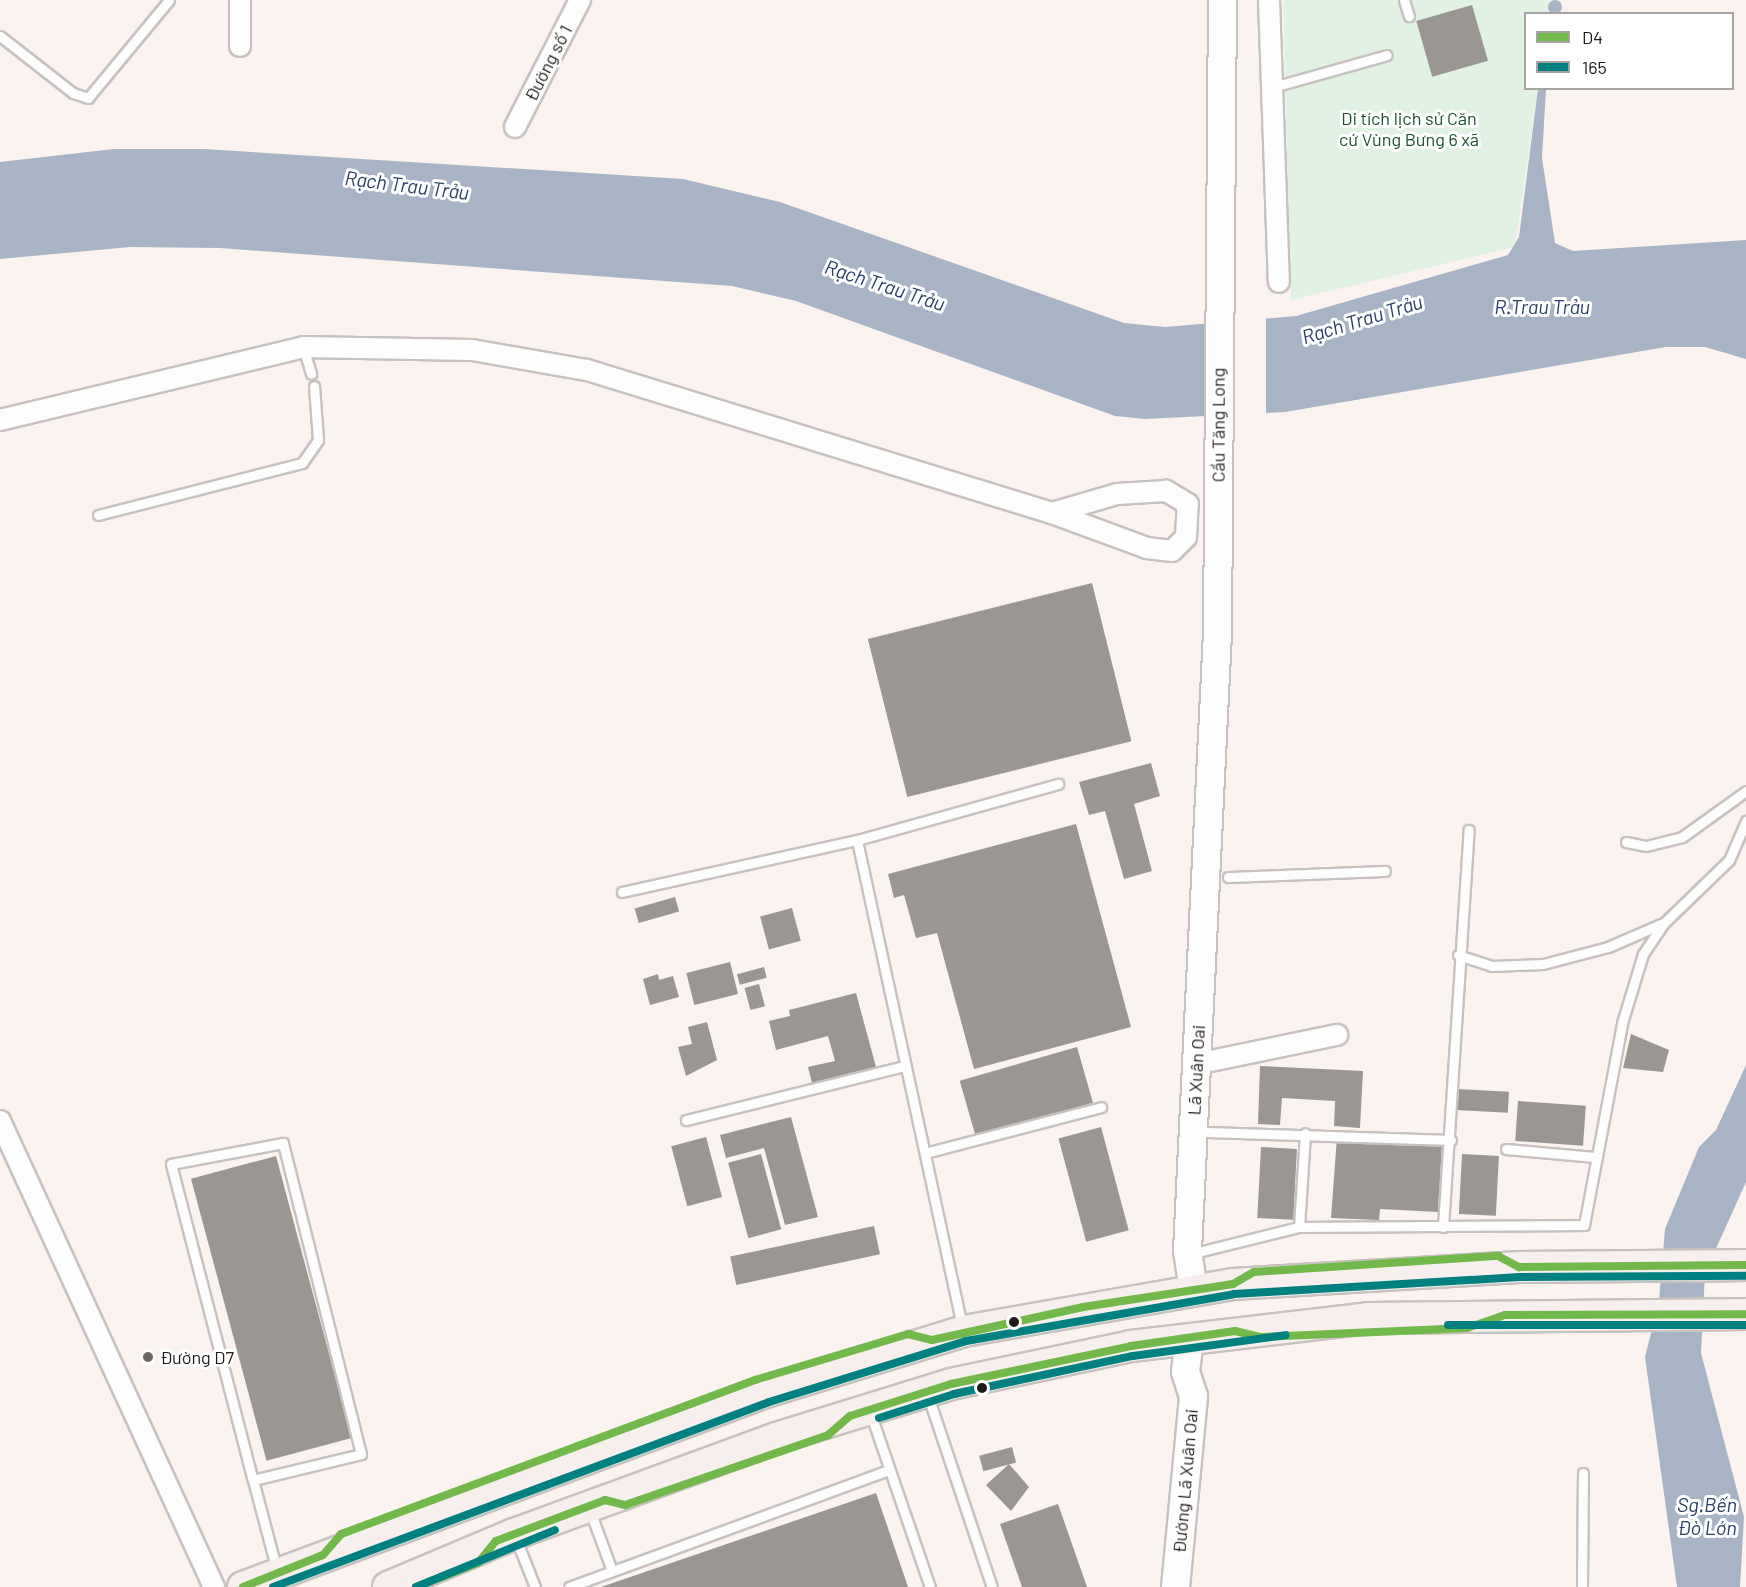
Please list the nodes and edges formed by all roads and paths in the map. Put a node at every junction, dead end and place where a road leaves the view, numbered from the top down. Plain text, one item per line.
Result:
1 (169, 0) edge
2 (240, 0) edge
3 (580, 0) edge
4 (1222, 0) edge
5 (1269, 0) edge
6 (1404, 0) edge
7 (1409, 16) dead end
8 (0, 36) edge
9 (240, 46) dead end
10 (1388, 55) dead end
11 (1273, 87) junction
12 (515, 127) dead end
13 (1279, 282) dead end
14 (303, 347) junction
15 (311, 374) dead end
16 (314, 386) dead end
17 (0, 420) edge
18 (1052, 513) junction
19 (98, 515) dead end
20 (1058, 784) dead end
21 (1746, 791) edge
22 (1746, 821) edge
23 (1469, 830) dead end
24 (856, 840) junction
25 (1626, 842) dead end
26 (1206, 850) joint
27 (1385, 871) dead end
28 (1228, 878) dead end
29 (622, 892) dead end
30 (1664, 923) junction
31 (1458, 955) junction
32 (1337, 1035) dead end
33 (1211, 1062) dead end
34 (905, 1066) junction
35 (1101, 1107) dead end
36 (686, 1120) dead end
37 (0, 1121) edge
38 (1207, 1132) dead end
39 (1305, 1133) junction
40 (1451, 1140) junction
41 (1506, 1149) dead end
42 (925, 1153) junction
43 (1595, 1157) junction
44 (1299, 1227) junction
45 (1443, 1227) junction
46 (1202, 1251) dead end
47 (1746, 1265) edge
48 (1193, 1290) junction
49 (1746, 1314) edge
50 (964, 1331) junction
51 (1189, 1340) junction
52 (927, 1391) junction
53 (860, 1413) junction
54 (889, 1470) junction
55 (1583, 1473) dead end
56 (253, 1480) junction
57 (597, 1503) junction
58 (505, 1537) junction
59 (611, 1568) junction
60 (278, 1573) junction
61 (214, 1587) edge
62 (243, 1587) edge
63 (388, 1587) edge
64 (416, 1587) edge
65 (535, 1587) edge
66 (569, 1587) edge
67 (930, 1587) edge
68 (992, 1587) edge
69 (1175, 1587) edge
70 (1582, 1587) edge

1 - 8 lane
2 - 9 street
3 - 12 street, Đường số 1
4 - 26 main road, Cầu Tăng Long
5 - 11 street
6 - 7 lane
10 - 11 lane
11 - 13 street
14 - 15 lane
14 - 17 street
14 - 18 street
16 - 19 lane
18 - 18 street
20 - 24 lane
21 - 25 lane
22 - 30 lane
23 - 31 lane
24 - 29 lane
24 - 34 lane
26 - 48 main road, Lã Xuân Oai
27 - 28 lane
30 - 31 lane
30 - 43 lane
31 - 40 lane
32 - 33 street
34 - 36 lane
34 - 42 lane
35 - 42 lane
37 - 61 street
38 - 39 lane
39 - 40 lane
39 - 44 lane
40 - 45 lane
41 - 43 lane
42 - 50 lane
43 - 45 lane
44 - 45 lane
44 - 46 lane
47 - 48 main road
48 - 50 main road
48 - 51 main road
49 - 51 main road
50 - 60 main road
51 - 52 main road
51 - 69 main road, Đường Lã Xuân Oai
52 - 53 main road
52 - 68 lane
53 - 54 lane
53 - 57 main road
54 - 59 lane
54 - 67 lane
55 - 70 lane
56 - 56 lane
56 - 60 lane
57 - 58 main road
57 - 59 lane
58 - 63 main road
58 - 64 main road
58 - 65 lane
59 - 66 lane
60 - 62 main road

